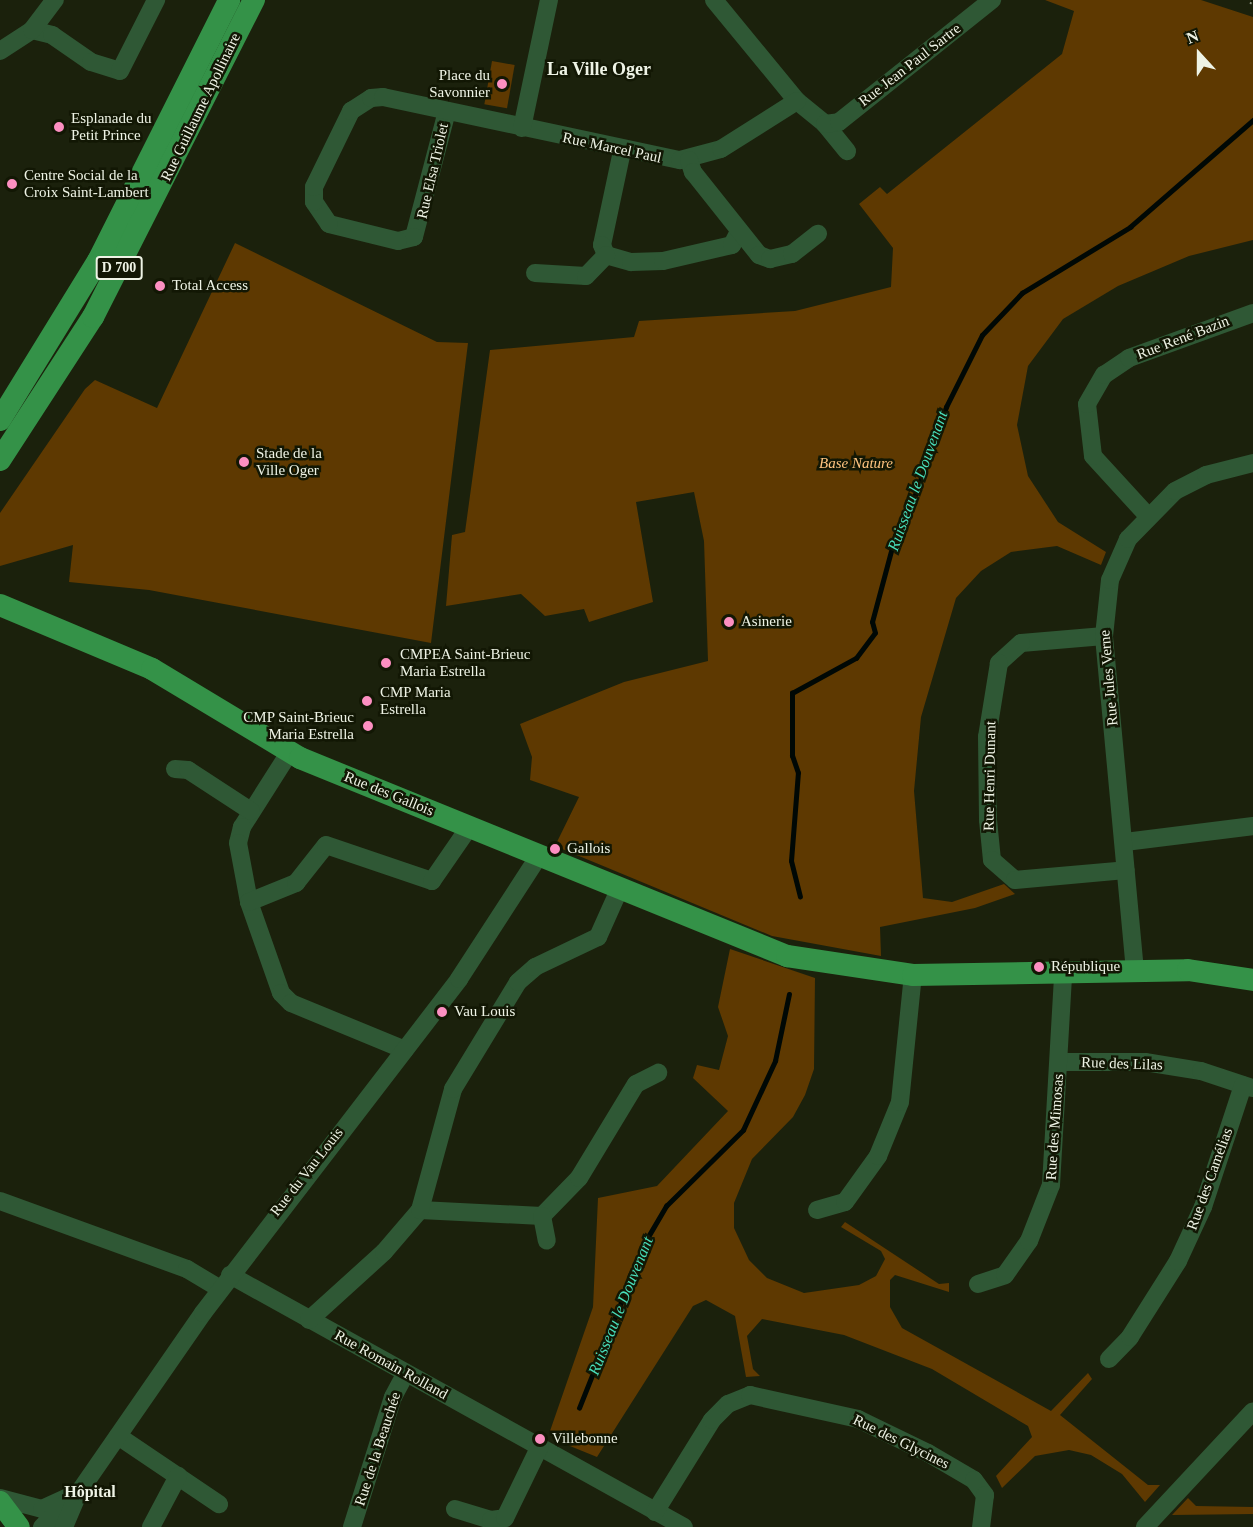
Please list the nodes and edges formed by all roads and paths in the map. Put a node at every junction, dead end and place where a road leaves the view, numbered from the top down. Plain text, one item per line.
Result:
1 (55, 0) edge
2 (156, 0) edge
3 (229, 0) edge
4 (254, 0) edge
5 (268, 0) edge
6 (549, 0) edge
7 (714, 0) edge
8 (992, 0) edge
9 (33, 30) junction
10 (0, 51) edge
11 (221, 67) junction
12 (797, 101) junction
13 (447, 111) junction
14 (825, 124) junction
15 (522, 128) junction
16 (622, 151) junction
17 (847, 152) dead end
18 (689, 159) junction
19 (740, 231) junction
20 (818, 234) dead end
21 (606, 255) junction
22 (535, 273) dead end
23 (1253, 313) edge
24 (0, 420) edge
25 (0, 460) edge
26 (1253, 463) edge
27 (1147, 515) junction
28 (0, 606) edge
29 (1104, 636) junction
30 (289, 753) junction
31 (175, 769) dead end
32 (251, 811) junction
33 (470, 826) junction
34 (1253, 826) edge
35 (1125, 842) junction
36 (539, 856) junction
37 (1126, 870) junction
38 (619, 890) junction
39 (249, 902) junction
40 (1135, 971) junction
41 (1062, 974) junction
42 (913, 975) junction
43 (1253, 980) edge
44 (405, 1050) junction
45 (1060, 1062) junction
46 (658, 1073) dead end
47 (1248, 1087) edge
48 (0, 1201) edge
49 (420, 1210) junction
50 (817, 1210) dead end
51 (542, 1216) junction
52 (547, 1241) dead end
53 (225, 1282) junction
54 (978, 1284) dead end
55 (309, 1320) junction
56 (1109, 1359) dead end
57 (406, 1373) junction
58 (1253, 1411) edge
59 (118, 1436) junction
60 (546, 1450) junction
61 (178, 1476) junction
62 (79, 1492) junction
63 (0, 1500) edge
64 (219, 1504) dead end
65 (455, 1509) dead end
66 (655, 1512) junction
67 (19, 1527) edge
68 (42, 1527) edge
69 (64, 1527) edge
70 (151, 1527) edge
71 (352, 1527) edge
72 (684, 1527) edge
73 (981, 1527) edge
74 (1145, 1527) edge

1 - 9 street
2 - 9 street
3 - 24 main road, Rue Guillaume Apollinaire / D 700
4 - 11 main road, Rue Guillaume Apollinaire / D 700
5 - 11 main road
6 - 15 street
7 - 12 street
8 - 14 street, Rue Jean Paul Sartre
9 - 10 street
11 - 25 main road, Rue Guillaume Apollinaire / D 700
12 - 14 street
12 - 18 street, Rue Marcel Paul
13 - 13 street, Rue Elsa Triolet
13 - 15 street, Rue Elsa Triolet
14 - 17 street
15 - 16 street, Rue Marcel Paul
16 - 18 street, Rue Marcel Paul
16 - 21 street
18 - 19 street
19 - 20 street
19 - 21 street
21 - 22 street
23 - 27 street, Rue René Bazin
26 - 27 street, Rue Jules Verne
27 - 29 street, Rue Jules Verne
28 - 30 main road, Rue des Gallois
29 - 35 street, Rue Jules Verne
29 - 37 street, Rue Henri Dunant
30 - 32 street
30 - 33 main road, Rue des Gallois
31 - 32 street
32 - 39 street
33 - 36 main road, Rue des Gallois
33 - 39 street
34 - 35 street
35 - 37 street, Rue Jules Verne
36 - 38 main road, Rue des Gallois
36 - 44 street, Rue du Vau Louis
37 - 40 street, Rue Jules Verne
38 - 42 main road, Rue des Gallois
38 - 49 street
39 - 44 street
40 - 41 main road, Rue des Gallois
40 - 43 main road, Rue des Gallois
41 - 42 main road, Rue des Gallois
41 - 45 street, Rue des Mimosas
42 - 50 street
44 - 53 street, Rue du Vau Louis
45 - 47 street, Rue des Lilas
45 - 54 street, Rue des Mimosas
46 - 51 street
47 - 56 street, Rue des Camélias
48 - 53 street, Rue Romain Rolland
49 - 51 street
49 - 55 street
51 - 52 street
53 - 55 street, Rue Romain Rolland
53 - 59 street, Rue du Vau Louis
55 - 57 street, Rue Romain Rolland
57 - 60 street, Rue Romain Rolland
57 - 71 street, Rue de la Beauchée
58 - 74 street
59 - 61 street
59 - 62 street, Rue du Vau Louis
60 - 65 street
60 - 66 street, Rue Romain Rolland
61 - 64 street
61 - 70 street
62 - 63 street
62 - 68 street, Rue du Vau Louis
62 - 69 street, Rue du Vau Louis
63 - 67 main road
66 - 72 street, Rue Romain Rolland
66 - 73 street, Rue des Glycines

